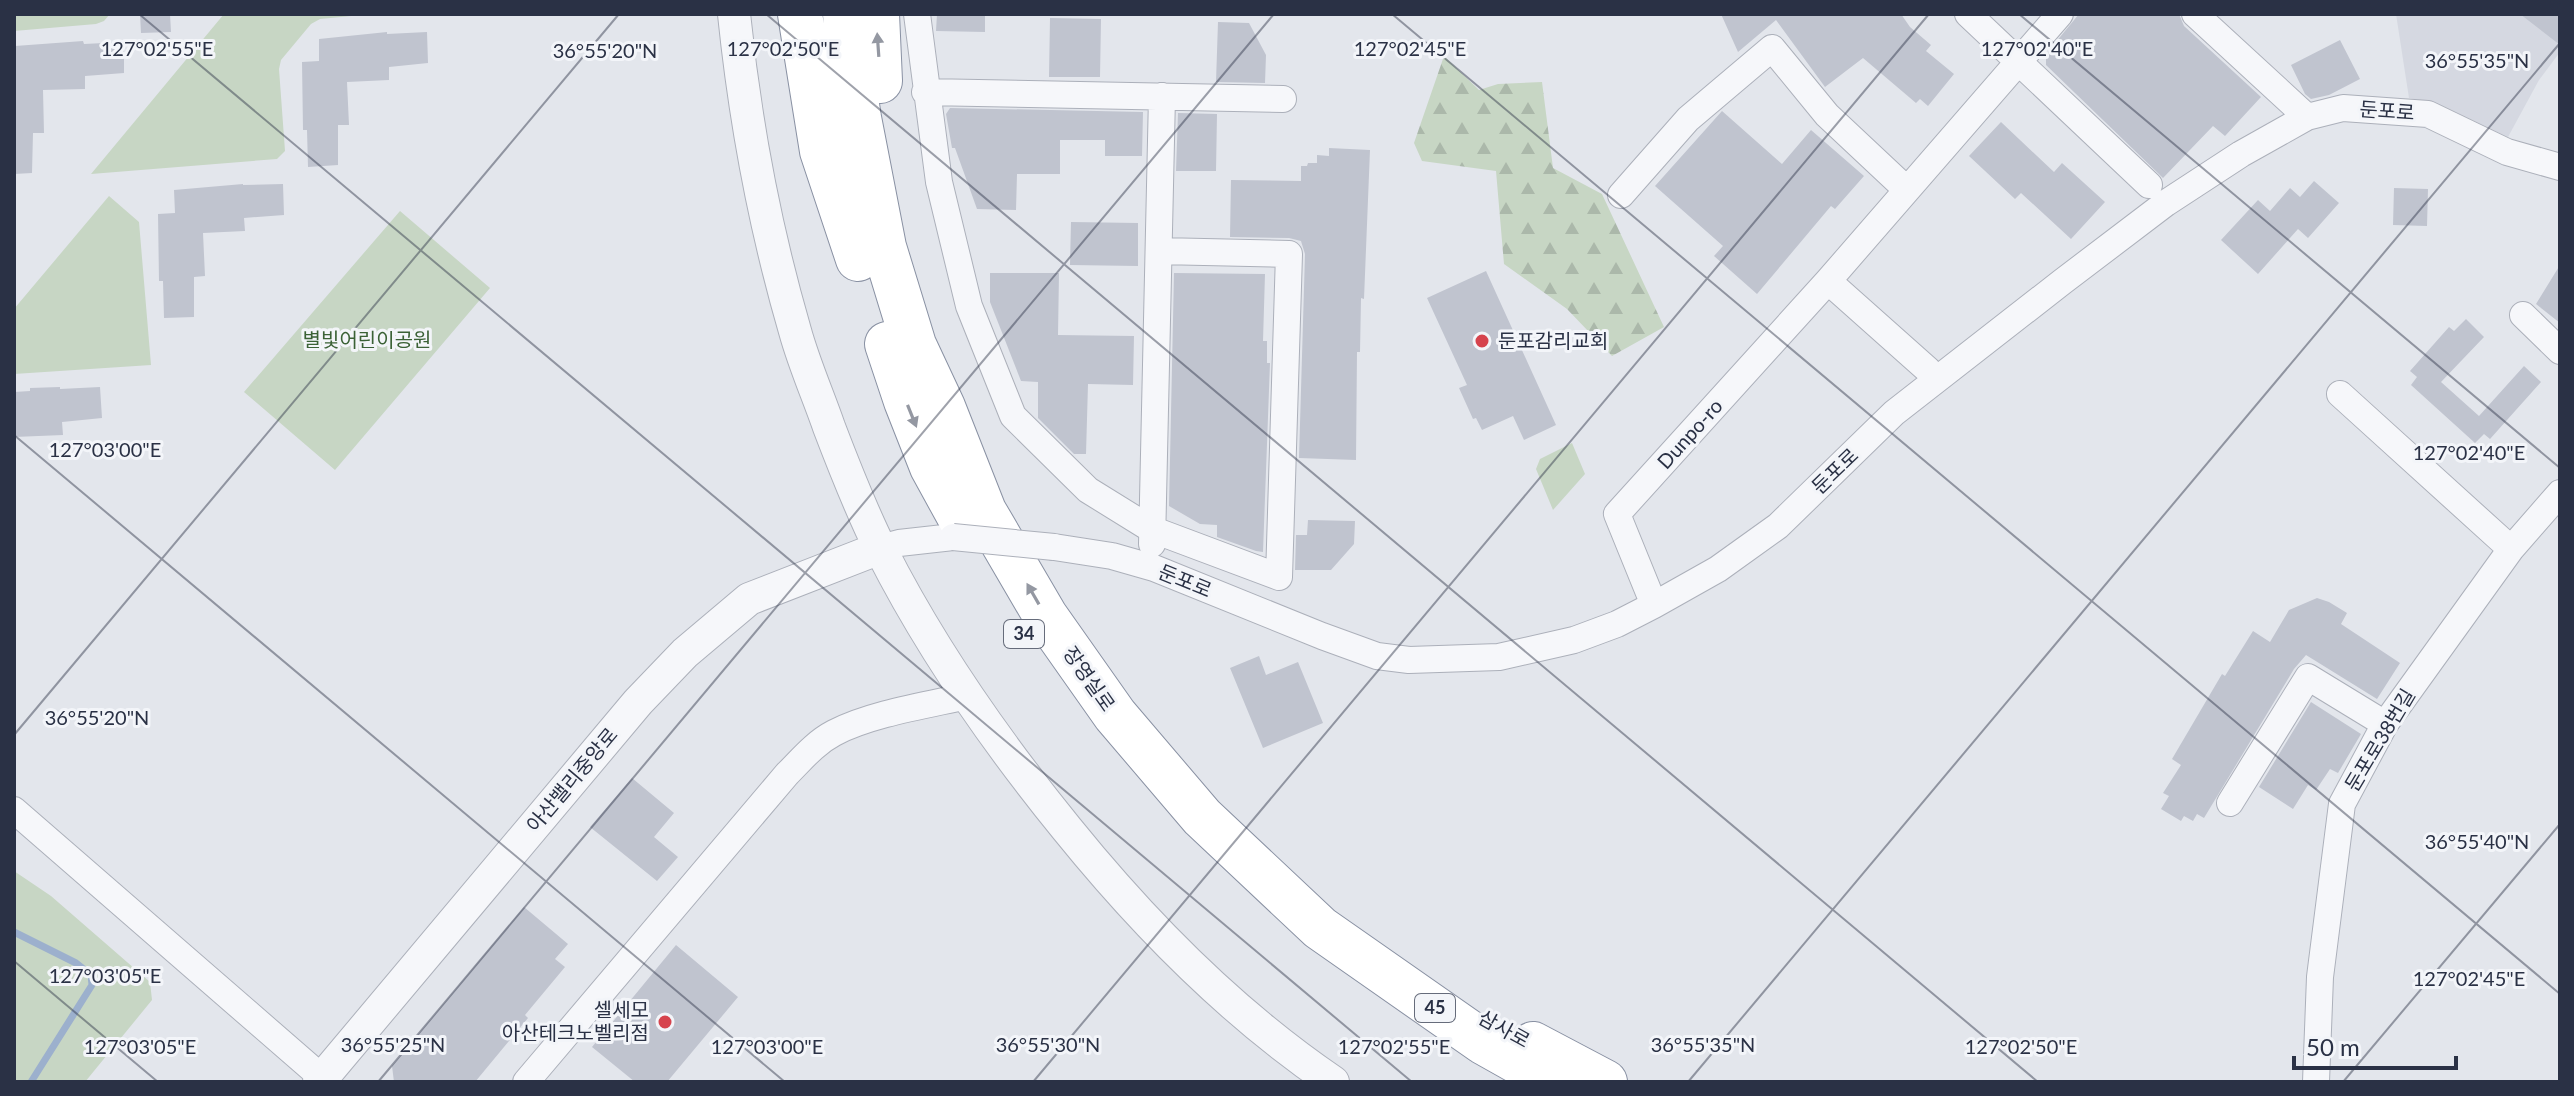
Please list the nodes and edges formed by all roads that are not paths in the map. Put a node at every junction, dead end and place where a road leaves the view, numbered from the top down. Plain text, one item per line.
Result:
1 (734, 14) edge
2 (800, 14) edge
3 (820, 14) edge
4 (845, 14) edge
5 (877, 14) edge
6 (917, 14) edge
7 (1968, 14) edge
8 (2060, 14) edge
9 (2195, 14) edge
10 (2018, 62) junction
11 (925, 92) junction
12 (1162, 96) junction
13 (1283, 99) dead end
14 (2307, 117) junction
15 (2560, 167) edge
16 (2149, 185) dead end
17 (1907, 190) junction
18 (1621, 195) dead end
19 (1159, 251) junction
20 (858, 259) junction
21 (1828, 281) junction
22 (2523, 315) dead end
23 (914, 345) junction
24 (2560, 351) edge
25 (1928, 370) dead end
26 (2340, 394) dead end
27 (2560, 493) edge
28 (1151, 529) junction
29 (880, 548) junction
30 (2511, 549) junction
31 (1154, 568) junction
32 (1654, 605) junction
33 (967, 696) junction
34 (2385, 724) junction
35 (2230, 803) dead end
36 (14, 810) edge
37 (1320, 928) junction
38 (323, 1081) edge
39 (526, 1082) edge
40 (1333, 1082) edge
41 (1499, 1082) edge
42 (1554, 1082) edge
43 (1605, 1082) edge
44 (2316, 1082) edge

1 - 29 street
2 - 20 highway
3 - 20 highway, 장영실로 / 34
4 - 23 highway, 장영실로 / 34
23 -> 5 highway
6 - 11 street
7 - 10 street
8 - 10 street, Dunpo-ro
9 - 14 street
10 - 16 street
10 - 17 street, Dunpo-ro
11 - 12 street
11 - 28 street
12 - 13 street
12 - 19 street
14 - 15 street, 둔포로
14 - 32 street, 둔포로
17 - 18 street
17 - 21 street, Dunpo-ro
19 - 28 street
19 - 28 street
20 -> 41 highway, 장영실로 / 34
21 - 25 street
21 - 32 street, Dunpo-ro
22 - 24 street
37 -> 23 highway, 장영실로 / 34
26 - 30 street
27 - 30 street, 둔포로38번길
28 - 31 street
29 - 31 street, 둔포로, bridge
29 - 33 street
29 - 38 street, 아산밸리중앙로
30 - 34 street, 둔포로38번길
31 - 32 street, 둔포로
33 - 39 street
33 - 40 street
34 - 35 street
34 - 44 street, 둔포로38번길
36 - 38 street
37 - 42 highway, 장영실로 / 45
37 - 43 highway, 삼사로 / 34

